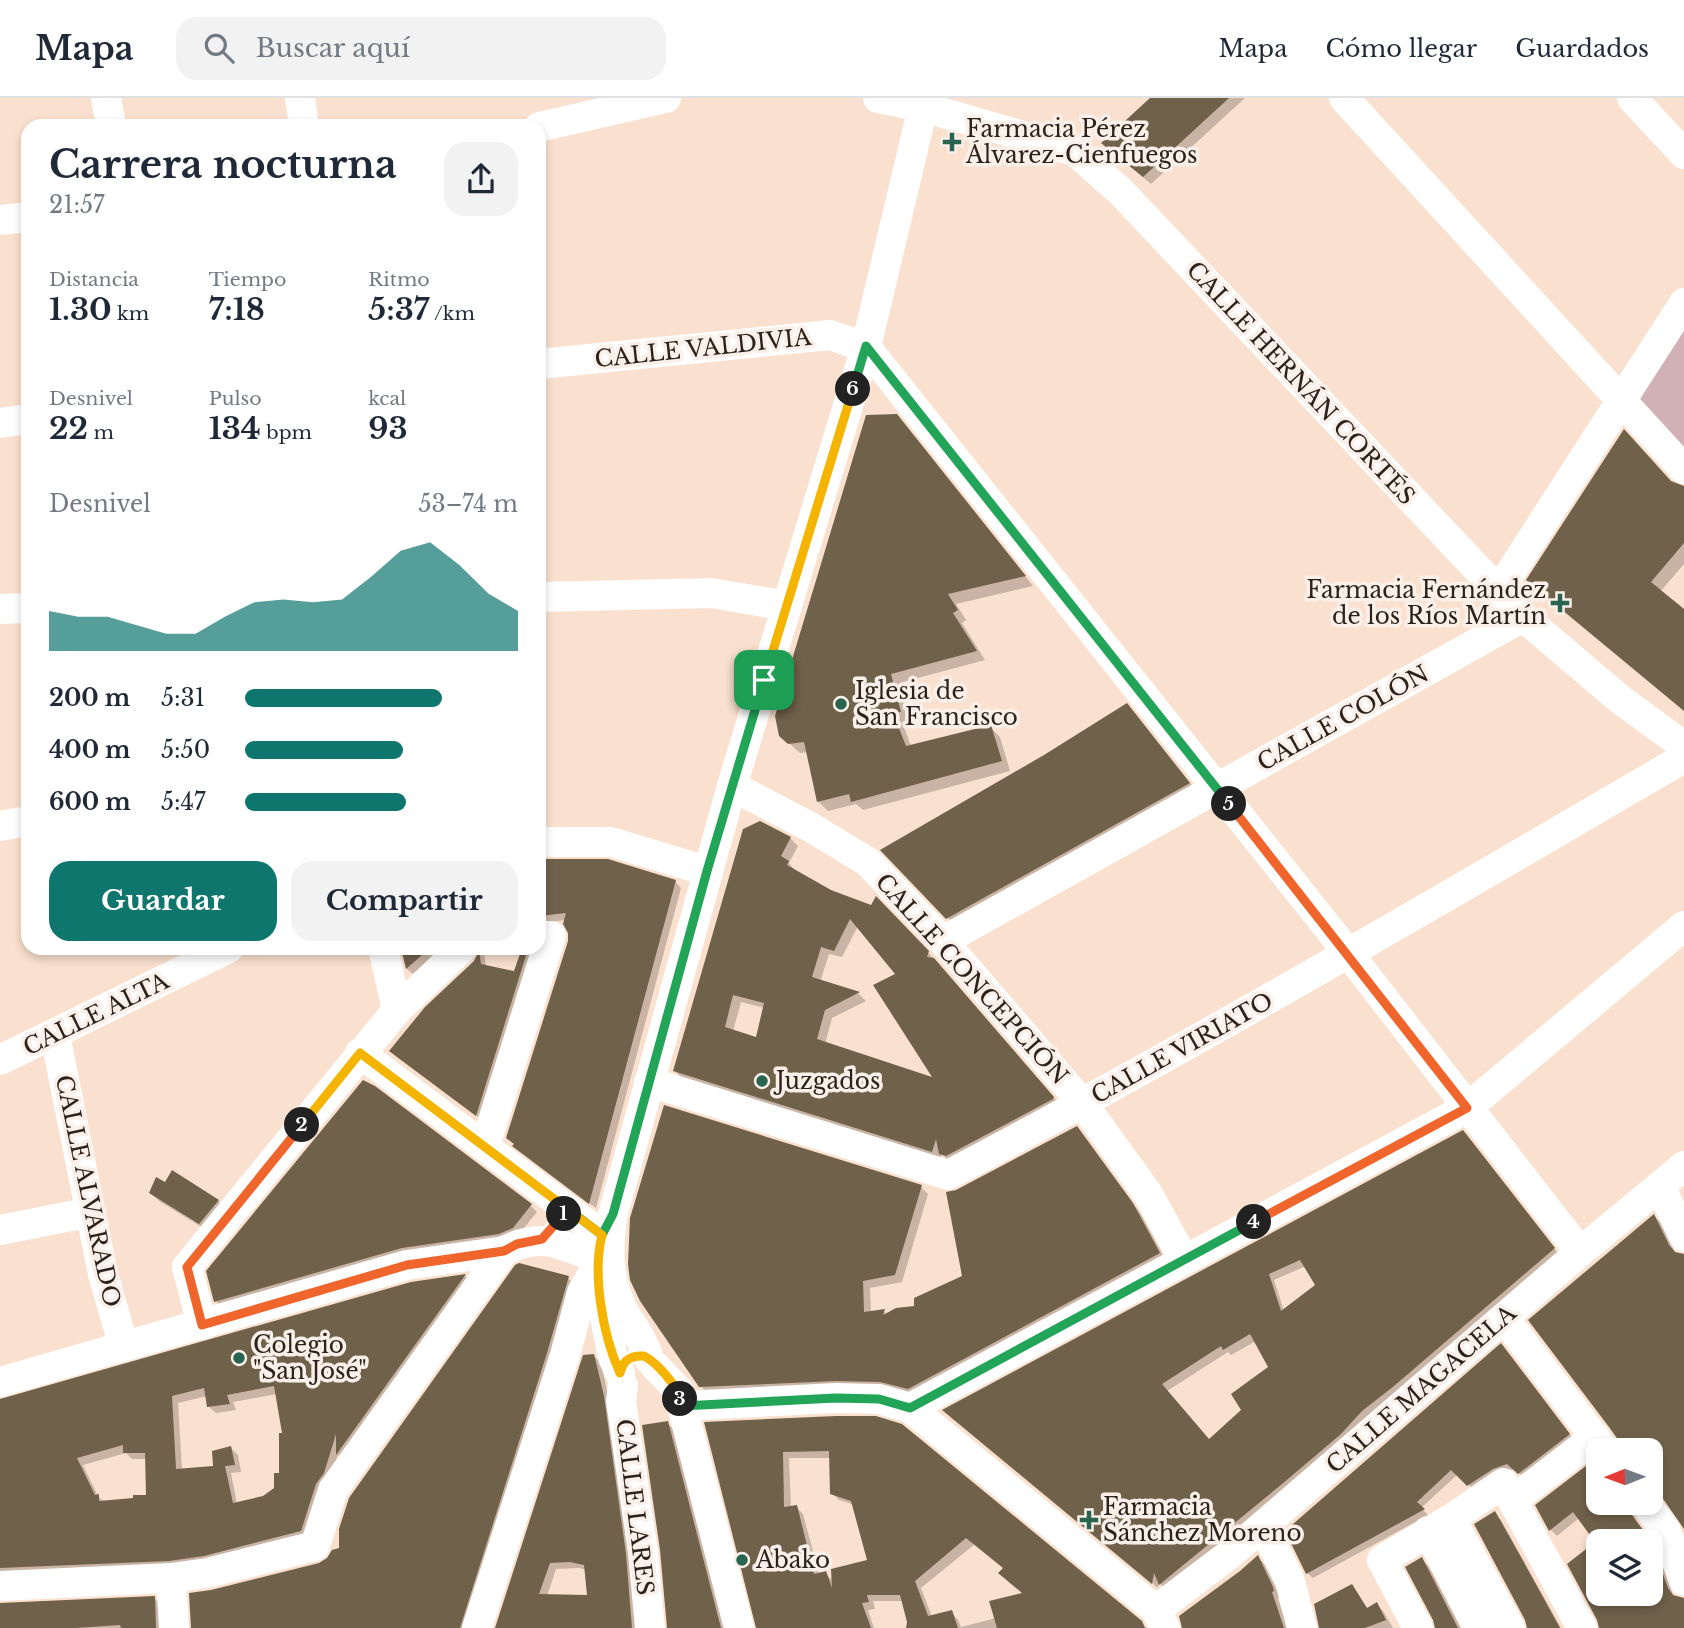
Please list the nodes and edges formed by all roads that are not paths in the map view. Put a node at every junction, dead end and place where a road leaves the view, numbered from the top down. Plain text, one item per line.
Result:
1 (106, 98) edge
2 (300, 98) edge
3 (666, 98) edge
4 (878, 98) edge
5 (1343, 98) edge
6 (1632, 98) edge
7 (916, 103) edge
8 (110, 119) edge
9 (303, 119) edge
10 (546, 125) edge
11 (1684, 154) edge
12 (21, 217) edge
13 (0, 220) edge
14 (1684, 303) edge
15 (866, 346) junction
16 (546, 364) edge
17 (1622, 400) junction
18 (21, 420) edge
19 (0, 423) edge
20 (1684, 469) edge
21 (1499, 592) junction
22 (546, 597) edge
23 (787, 606) junction
24 (21, 608) edge
25 (0, 609) edge
26 (1523, 617) junction
27 (1684, 746) edge
28 (1684, 758) edge
29 (732, 786) junction
30 (1217, 788) junction
31 (21, 822) edge
32 (0, 826) edge
33 (546, 842) edge
34 (707, 871) junction
35 (1684, 926) edge
36 (943, 941) junction
37 (1349, 954) junction
38 (215, 955) edge
39 (385, 955) edge
40 (455, 955) edge
41 (540, 955) edge
42 (397, 1010) junction
43 (55, 1035) junction
44 (360, 1053) junction
45 (0, 1060) edge
46 (649, 1082) junction
47 (1083, 1104) junction
48 (1467, 1108) junction
49 (485, 1146) junction
50 (1684, 1166) edge
51 (1660, 1186) junction
52 (568, 1209) junction
53 (91, 1212) junction
54 (0, 1230) edge
55 (1684, 1237) edge
56 (542, 1239) junction
57 (603, 1243) junction
58 (504, 1251) junction
59 (1580, 1252) junction
60 (1184, 1260) junction
61 (1504, 1318) junction
62 (202, 1325) junction
63 (124, 1347) junction
64 (652, 1363) junction
65 (621, 1379) junction
66 (0, 1382) edge
67 (682, 1406) junction
68 (910, 1408) junction
69 (1595, 1438) edge
70 (1586, 1453) edge
71 (1513, 1500) junction
72 (1655, 1516) edge
73 (1439, 1525) junction
74 (1263, 1526) junction
75 (171, 1578) junction
76 (1684, 1581) edge
77 (0, 1586) edge
78 (1162, 1623) edge
79 (174, 1628) edge
80 (477, 1628) edge
81 (650, 1628) edge
82 (739, 1628) edge
83 (1302, 1628) edge
84 (1418, 1628) edge
85 (1478, 1628) edge
86 (1510, 1628) edge
87 (1581, 1628) edge

1 - 8 street
2 - 9 street
3 - 10 street
4 - 7 street, CALLE HERNÁN CORTÉS
5 - 17 street
6 - 11 street
7 - 15 street
7 - 21 street, CALLE HERNÁN CORTÉS
12 - 13 street
14 - 17 street
15 - 16 street, CALLE VALDIVIA
15 - 23 street
15 - 30 street
17 - 20 street
17 - 21 street
18 - 19 street
21 - 26 street, CALLE HERNÁN CORTÉS
22 - 23 street
23 - 29 street
24 - 25 street
26 - 27 street, CALLE HERNÁN CORTÉS
26 - 30 street, CALLE COLÓN
28 - 37 street, CALLE VIRIATO
29 - 34 street
29 - 36 street, CALLE CONCEPCIÓN
30 - 36 street, CALLE COLÓN
30 - 37 street
31 - 32 street
33 - 34 street
34 - 46 street
35 - 48 street
36 - 47 street, CALLE CONCEPCIÓN
37 - 47 street, CALLE VIRIATO
37 - 48 street
38 - 43 street, CALLE ALTA
39 - 42 street
40 - 42 street
41 - 49 street
42 - 44 street
43 - 45 street, CALLE ALTA
43 - 53 street, CALLE ALVARADO
44 - 49 street
44 - 62 street
46 - 47 street, CALLE VIRIATO
46 - 57 street
47 - 60 street, CALLE CONCEPCIÓN
48 - 59 street
48 - 60 street
49 - 52 street
50 - 51 street, CALLE MAGACELA
51 - 55 street
51 - 59 street, CALLE MAGACELA
52 - 56 street
52 - 57 street
53 - 54 street
53 - 63 street, CALLE ALVARADO
56 - 57 street
56 - 58 street
57 - 64 street
57 - 65 street, CALLE LARES
57 - 80 street
58 - 62 street
58 - 75 street
59 - 61 street, CALLE MAGACELA
60 - 68 street
61 - 69 street
61 - 74 street, CALLE MAGACELA
62 - 63 street
63 - 66 street
64 - 65 street
64 - 67 street
65 - 81 street, CALLE LARES
67 - 68 street
67 - 82 street
68 - 78 street
70 - 71 street
71 - 73 street
71 - 87 street
72 - 76 street
73 - 84 street
73 - 85 street
73 - 86 street
74 - 78 street, CALLE MAGACELA
74 - 83 street
75 - 77 street
75 - 79 street

